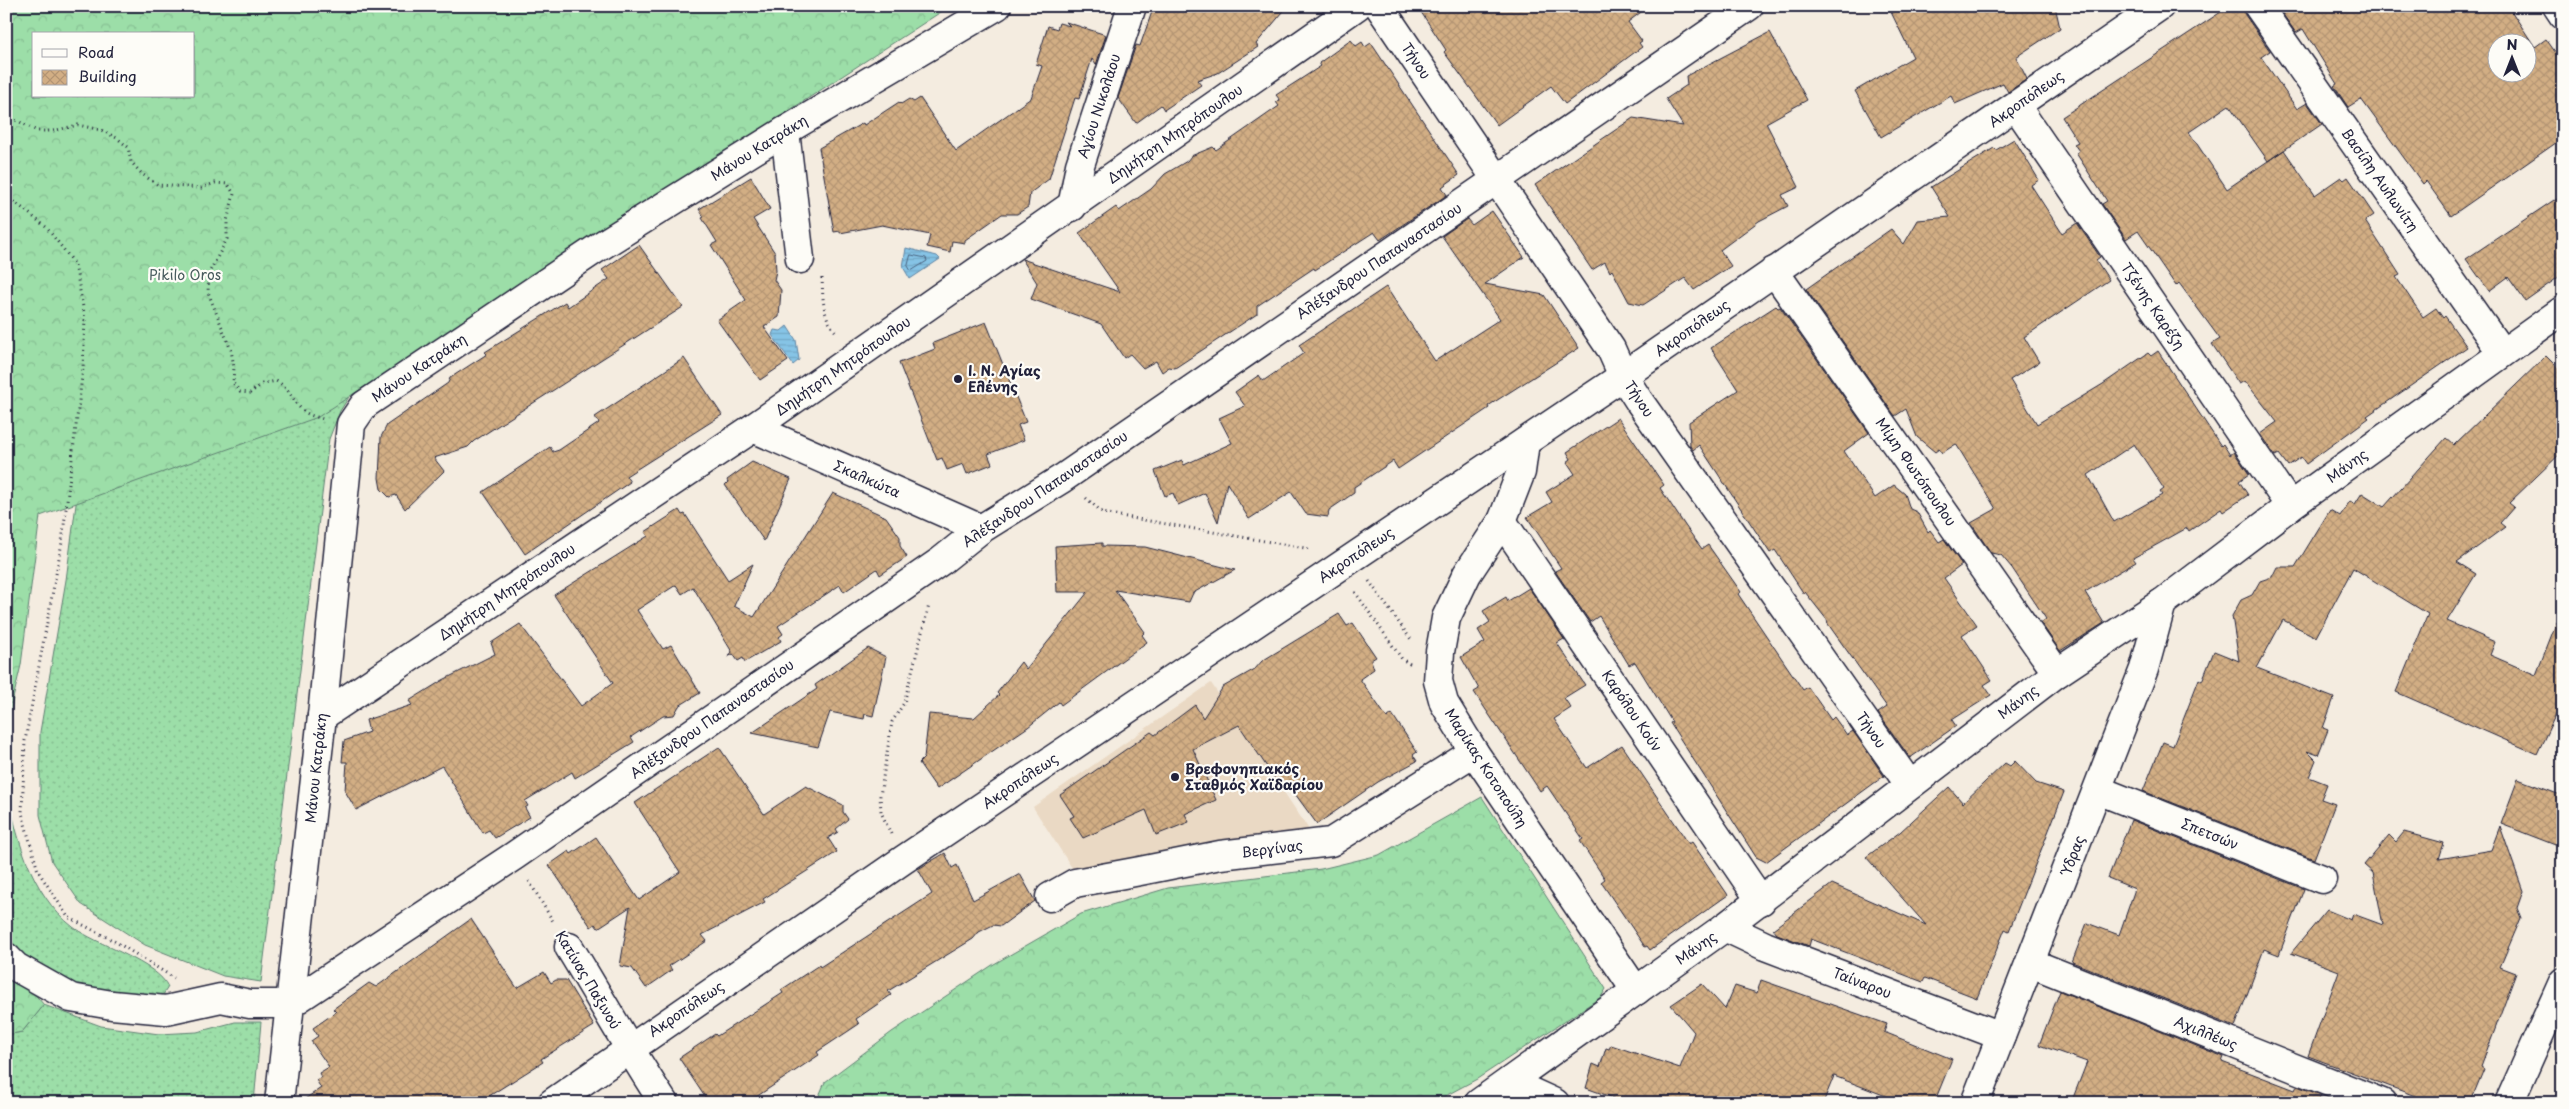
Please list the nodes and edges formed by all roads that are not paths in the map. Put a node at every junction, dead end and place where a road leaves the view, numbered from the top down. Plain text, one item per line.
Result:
1 (996, 6) edge
2 (1132, 6) edge
3 (1357, 6) edge
4 (1379, 6) edge
5 (1749, 6) edge
6 (2160, 6) edge
7 (2258, 6) edge
8 (2557, 6) edge
9 (2563, 15) edge
10 (2016, 106) junction
11 (785, 131) junction
12 (1496, 180) junction
13 (1072, 207) junction
14 (800, 259) dead end
15 (1774, 272) junction
16 (2563, 310) edge
17 (2502, 353) junction
18 (1623, 376) junction
19 (753, 428) junction
20 (1525, 442) junction
21 (2290, 506) junction
22 (1502, 521) junction
23 (981, 529) junction
24 (2162, 603) junction
25 (2058, 673) junction
26 (322, 716) junction
27 (1474, 752) junction
28 (1910, 784) junction
29 (2098, 790) junction
30 (2322, 879) dead end
31 (1050, 897) dead end
32 (1761, 901) junction
33 (1726, 927) junction
34 (569, 947) road end
35 (6, 957) edge
36 (2031, 963) junction
37 (2563, 982) edge
38 (1636, 991) junction
39 (290, 1004) junction
40 (2555, 1022) edge
41 (2001, 1036) junction
42 (628, 1049) junction
43 (1509, 1082) junction
44 (279, 1103) edge
45 (552, 1103) edge
46 (664, 1103) edge
47 (1479, 1103) edge
48 (1555, 1103) edge
49 (1975, 1103) edge
50 (2382, 1103) edge
51 (2509, 1103) edge

1 - 11 street, Μάνου Κατράκη
2 - 13 street, Αγίου Νικολάου
3 - 13 street, Δημήτρη Μητρόπουλου
4 - 12 street, Τήνου
5 - 12 street, Αλέξανδρου Παπαναστασίου
6 - 10 street, Ακροπόλεως
7 - 17 street, Βασίλη Αυλωνίτη
8 - 9 street
10 - 15 street, Ακροπόλεως
10 - 21 street, Τζένης Καρέζη
11 - 14 street
11 - 26 street, Μάνου Κατράκη
12 - 18 street, Τήνου
12 - 23 street, Αλέξανδρου Παπαναστασίου
13 - 19 street, Δημήτρη Μητρόπουλου
15 - 18 street, Ακροπόλεως
15 - 25 street, Μίμη Φωτόπουλου
16 - 17 street, Μάνης
17 - 21 street, Μάνης
18 - 20 street, Ακροπόλεως
18 - 28 street, Τήνου
19 - 23 street, Σκαλκώτα
19 - 26 street, Δημήτρη Μητρόπουλου
20 - 22 street, Μαρίκας Κοτοπούλη
20 - 42 street, Ακροπόλεως
21 - 24 street, Μάνης
22 - 27 street, Μαρίκας Κοτοπούλη
22 - 32 street, Καρόλου Κούν
23 - 39 street, Αλέξανδρου Παπαναστασίου
24 - 25 street, Μάνης
24 - 29 street, Ύδρας
25 - 28 street, Μάνης
26 - 39 street, Μάνου Κατράκη
27 - 31 street, Βεργίνας
27 - 38 street, Μαρίκας Κοτοπούλη
28 - 32 street, Μάνης
29 - 30 street, Σπετσών
29 - 36 street, Ύδρας
32 - 33 street, Μάνης
33 - 38 street, Μάνης
33 - 41 street, Ταίναρου
34 - 42 street, Κατίνας Παξινού
35 - 39 street
36 - 41 street, Ύδρας
36 - 50 street, Αχιλλέως
37 - 40 street
38 - 43 street, Μάνης
39 - 44 street, Μάνου Κατράκη
40 - 51 street
41 - 49 street, Ύδρας
42 - 45 street, Ακροπόλεως
42 - 46 street, Κατίνας Παξινού
43 - 47 street, Μάνης
43 - 48 street

